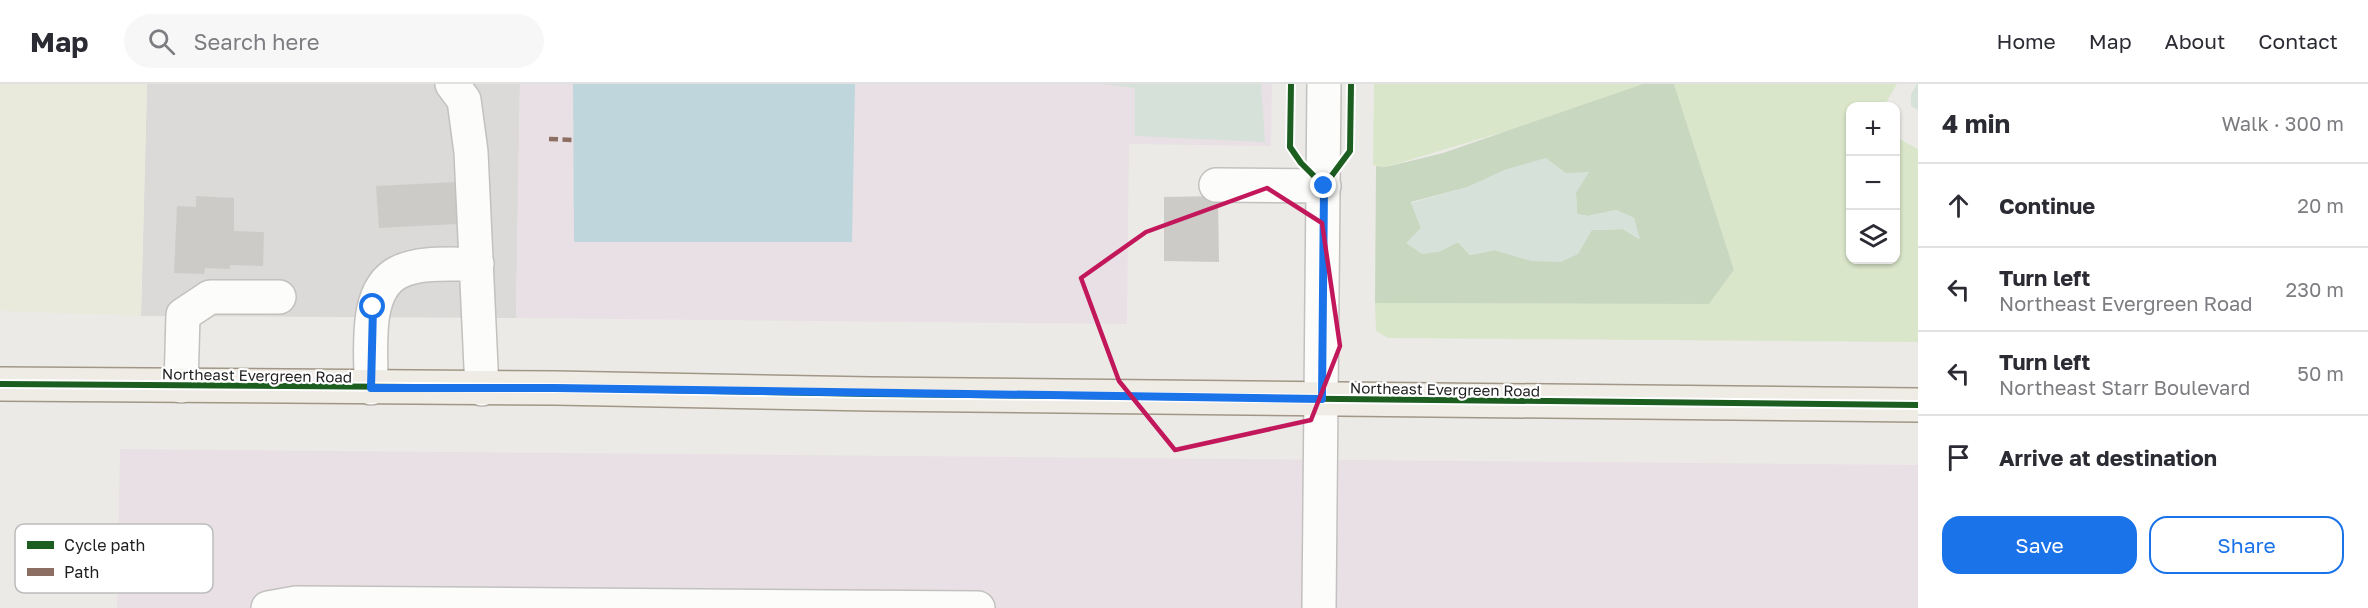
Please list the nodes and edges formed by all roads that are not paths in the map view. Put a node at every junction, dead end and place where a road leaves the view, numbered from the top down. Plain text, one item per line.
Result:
1 (452, 84) edge
2 (1324, 84) edge
3 (1216, 185) dead end
4 (1324, 186) junction
5 (477, 264) junction
6 (279, 297) dead end
7 (0, 384) edge
8 (181, 386) junction
9 (371, 388) junction
10 (482, 389) junction
11 (1322, 399) junction
12 (1918, 405) edge
13 (268, 608) edge
14 (978, 608) edge
15 (1319, 608) edge

1 - 5 street
2 - 4 street
3 - 4 street
4 - 11 street
5 - 9 street
5 - 10 street
6 - 8 street
7 - 8 main road, Northeast Evergreen Road
8 - 9 main road, Northeast Evergreen Road
9 - 10 main road, Northeast Evergreen Road
10 - 11 main road, Northeast Evergreen Road
11 - 12 main road, Northeast Evergreen Road
11 - 15 street
13 - 14 street

